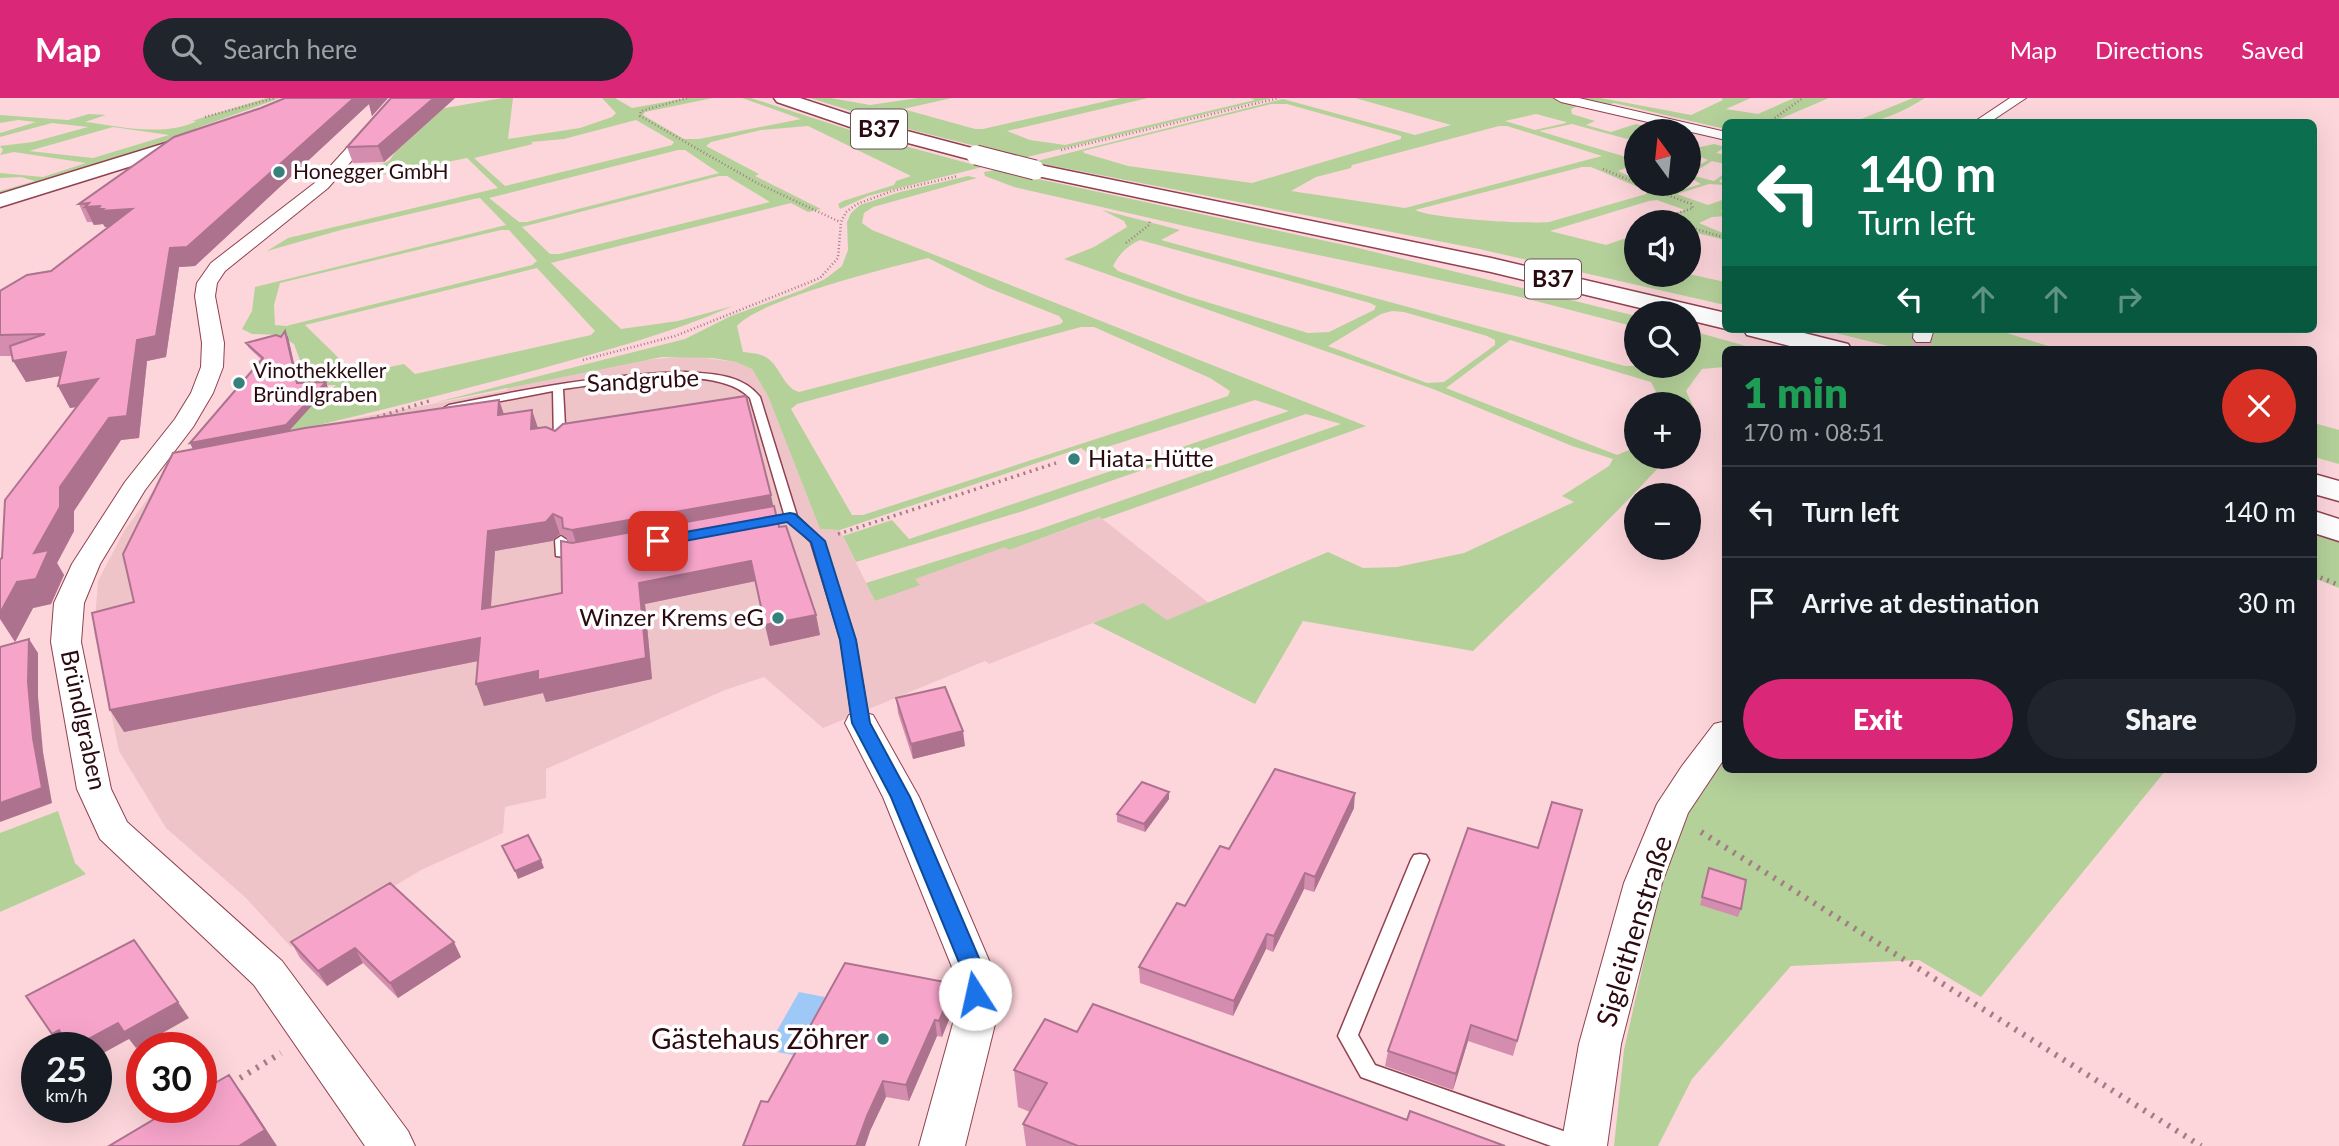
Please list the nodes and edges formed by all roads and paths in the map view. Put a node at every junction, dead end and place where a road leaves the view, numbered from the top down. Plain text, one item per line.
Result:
1 (275, 98) edge
2 (399, 98) edge
3 (687, 98) edge
4 (783, 98) edge
5 (1276, 98) edge
6 (1561, 98) edge
7 (1803, 98) edge
8 (2019, 98) edge
9 (1773, 119) edge
10 (1986, 119) edge
11 (204, 127) joint
12 (1722, 135) edge
13 (1053, 152) dead end
14 (1603, 169) dead end
15 (960, 175) dead end
16 (1624, 178) edge
17 (1670, 196) edge
18 (0, 201) edge
19 (1690, 210) edge
20 (1150, 220) dead end
21 (841, 222) junction
22 (1701, 231) edge
23 (1722, 237) edge
24 (1126, 243) dead end
25 (1722, 320) edge
26 (1764, 333) edge
27 (1770, 333) edge
28 (1799, 346) edge
29 (1822, 346) edge
30 (578, 361) dead end
31 (558, 387) junction
32 (434, 405) joint
33 (362, 424) edge
34 (560, 444) edge
35 (186, 461) edge
36 (1056, 463) dead end
37 (153, 466) junction
38 (2317, 474) edge
39 (2339, 479) edge
40 (2317, 485) edge
41 (2339, 491) edge
42 (2317, 522) edge
43 (2339, 531) edge
44 (561, 540) edge
45 (817, 541) junction
46 (591, 554) edge
47 (2317, 576) edge
48 (2339, 585) edge
49 (861, 723) joint
50 (1722, 737) edge
51 (1670, 813) junction
52 (1420, 860) dead end
53 (312, 1034) junction
54 (223, 1088) edge
55 (392, 1146) edge
56 (942, 1146) edge
57 (1578, 1146) edge
58 (1584, 1146) edge
59 (2201, 1146) edge

1 - 11 path
2 - 37 street, Bründlgraben
3 - 21 path
4 - 25 main road, B37, bridge
5 - 13 path
6 - 12 street
7 - 9 path
8 - 10 street
11 - 18 main road
14 - 16 path
15 - 21 path
17 - 19 path
20 - 24 path
21 - 30 path
22 - 23 path
26 - 28 main road
27 - 29 main road
31 - 32 lane, Sandgrube
31 - 34 lane
31 - 45 lane, Sandgrube
32 - 33 path
35 - 37 street
36 - 45 path
37 - 53 street, Bründlgraben
38 - 39 main road
40 - 41 main road
42 - 43 main road
44 - 46 lane
45 - 49 lane
47 - 48 path
49 - 56 street
50 - 51 street, Sigleithenstraße
51 - 58 street, Sigleithenstraße
51 - 59 path
52 - 57 lane
53 - 54 path
53 - 55 street, Bründlgraben

